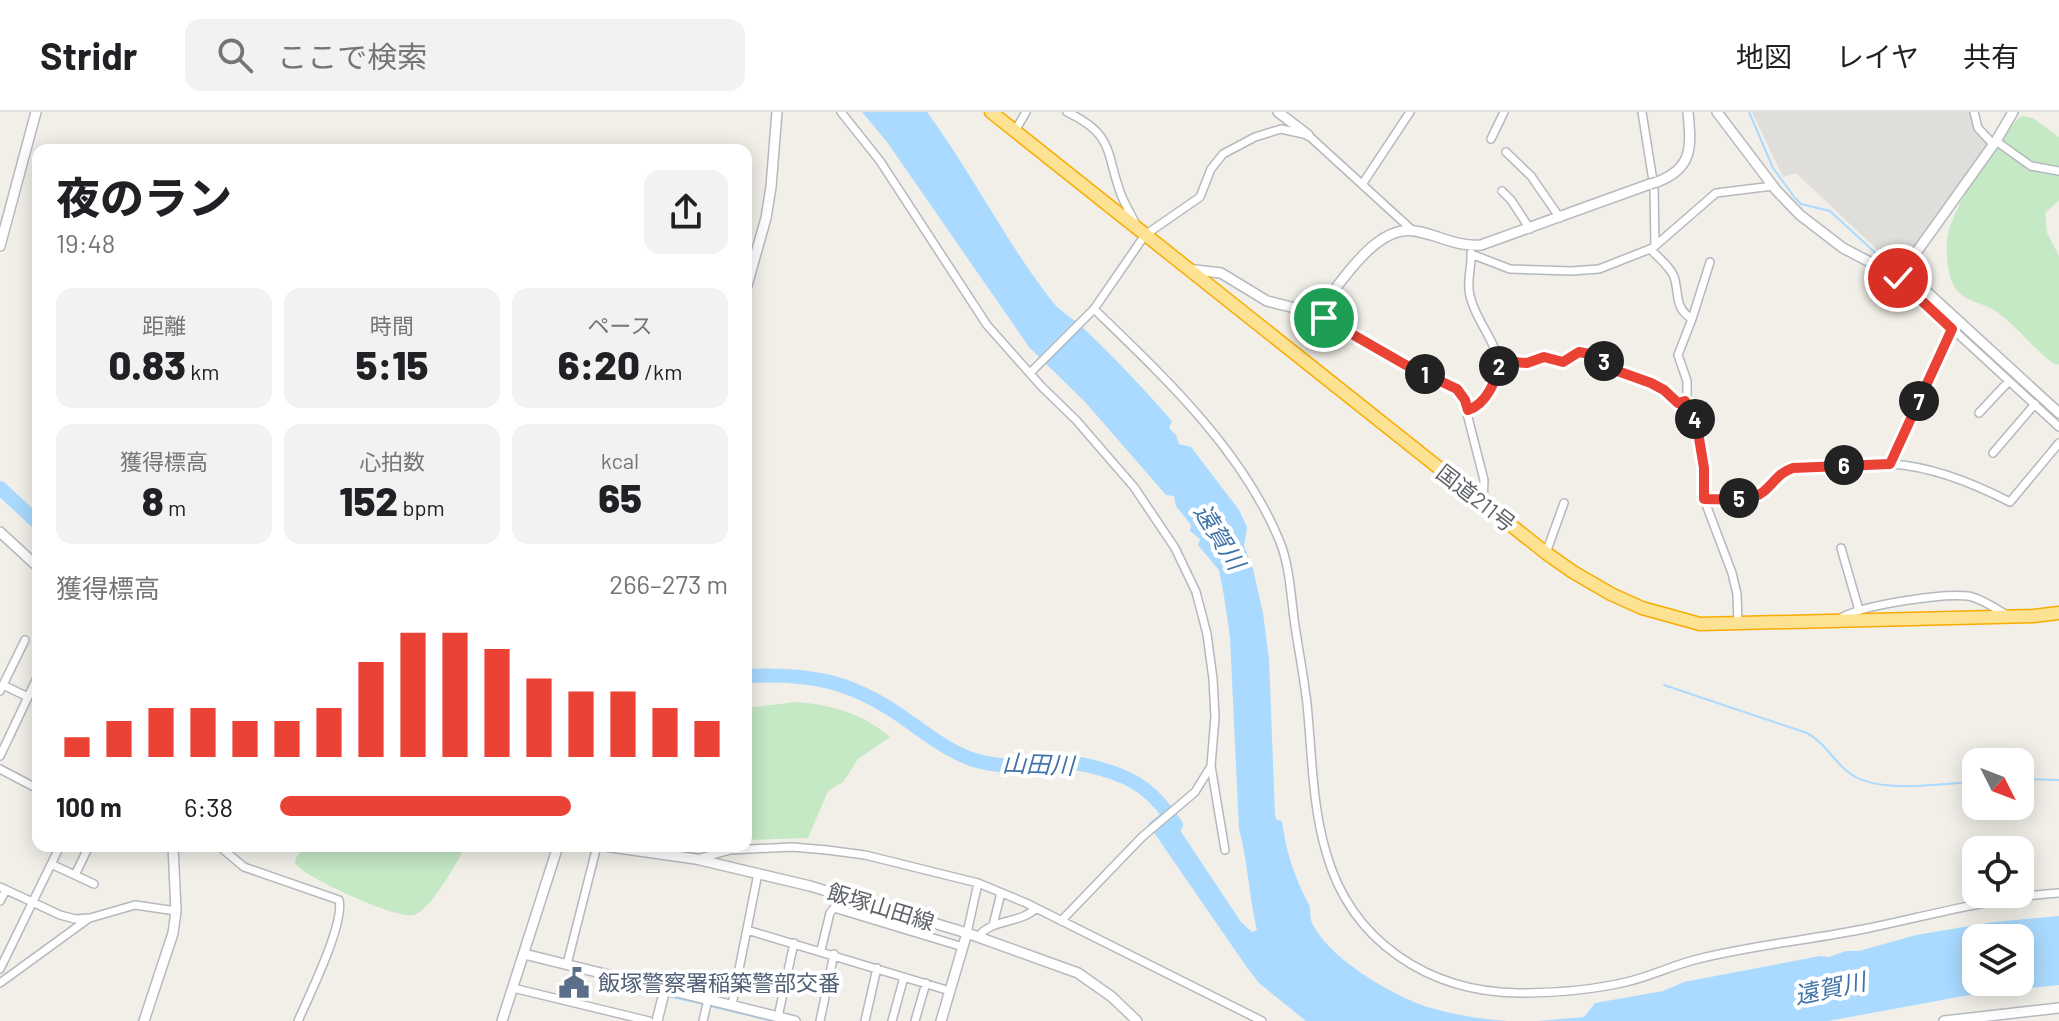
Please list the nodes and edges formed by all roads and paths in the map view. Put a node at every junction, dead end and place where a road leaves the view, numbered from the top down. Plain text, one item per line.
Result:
1 (36, 112) edge
2 (777, 112) edge
3 (841, 112) edge
4 (991, 112) edge
5 (1026, 112) edge
6 (1067, 112) edge
7 (1278, 112) edge
8 (1410, 112) edge
9 (1504, 112) edge
10 (1642, 112) edge
11 (1688, 112) edge
12 (1717, 112) edge
13 (1974, 112) edge
14 (2013, 112) edge
15 (1015, 131) junction
16 (1308, 135) junction
17 (1491, 139) dead end
18 (1994, 143) junction
19 (1506, 152) dead end
20 (2059, 171) edge
21 (1363, 183) junction
22 (1773, 186) junction
23 (1502, 191) dead end
24 (1560, 218) junction
25 (1530, 229) junction
26 (1412, 230) junction
27 (1142, 233) junction
28 (0, 246) edge
29 (1652, 248) junction
30 (1470, 250) junction
31 (1710, 262) dead end
32 (752, 268) edge
33 (1187, 269) junction
34 (1903, 280) junction
35 (1092, 310) junction
36 (1311, 312) junction
37 (1692, 319) junction
38 (1952, 329) junction
39 (1500, 361) junction
40 (1032, 372) junction
41 (2009, 381) junction
42 (1685, 401) junction
43 (2035, 404) junction
44 (1468, 410) junction
45 (1979, 413) dead end
46 (2059, 413) edge
47 (2059, 427) edge
48 (2059, 443) edge
49 (1993, 453) dead end
50 (1890, 464) junction
51 (1704, 499) junction
52 (1483, 503) junction
53 (1564, 503) dead end
54 (0, 532) edge
55 (1841, 548) dead end
56 (1546, 553) junction
57 (32, 561) edge
58 (1859, 610) junction
59 (2059, 613) edge
60 (2009, 616) junction
61 (1836, 622) junction
62 (1738, 624) junction
63 (25, 640) dead end
64 (1, 688) edge
65 (32, 689) edge
66 (28, 697) junction
67 (0, 756) edge
68 (1211, 766) junction
69 (0, 769) edge
70 (32, 786) edge
71 (752, 849) edge
72 (1225, 850) dead end
73 (57, 852) edge
74 (86, 852) edge
75 (173, 852) edge
76 (226, 852) edge
77 (556, 852) edge
78 (595, 852) edge
79 (646, 852) edge
80 (722, 852) edge
81 (696, 859) junction
82 (51, 864) junction
83 (758, 873) junction
84 (75, 875) junction
85 (978, 883) junction
86 (94, 884) dead end
87 (3, 888) edge
88 (1001, 893) junction
89 (2059, 893) edge
90 (0, 901) edge
91 (32, 903) junction
92 (1036, 908) junction
93 (176, 911) junction
94 (90, 918) junction
95 (1061, 921) junction
96 (993, 925) junction
97 (747, 930) junction
98 (967, 933) junction
99 (978, 937) junction
100 (794, 943) junction
101 (963, 947) junction
102 (821, 950) junction
103 (524, 954) junction
104 (834, 954) junction
105 (567, 964) junction
106 (877, 968) junction
107 (0, 969) edge
108 (904, 977) junction
109 (0, 983) edge
110 (926, 983) junction
111 (513, 988) junction
112 (665, 989) junction
113 (950, 991) junction
114 (708, 999) junction
115 (732, 1005) junction
116 (2059, 1008) edge
117 (750, 1010) junction
118 (778, 1017) junction
119 (144, 1021) edge
120 (298, 1021) edge
121 (502, 1021) edge
122 (649, 1021) edge
123 (657, 1021) edge
124 (703, 1021) edge
125 (747, 1021) edge
126 (794, 1021) edge
127 (820, 1021) edge
128 (865, 1021) edge
129 (892, 1021) edge
130 (915, 1021) edge
131 (941, 1021) edge
132 (1137, 1021) edge
133 (1262, 1021) edge
134 (1944, 1021) edge

1 - 28 street
2 - 32 street
3 - 40 street
4 - 15 highway, 国道211号
5 - 15 street
6 - 27 street
7 - 16 street
8 - 21 street
9 - 17 street
10 - 29 street
11 - 24 street
12 - 22 street
13 - 18 street
14 - 18 street
15 - 27 highway, 国道211号
16 - 21 street
16 - 27 street
18 - 20 street
18 - 34 street
19 - 24 street
21 - 26 street
22 - 29 street
22 - 34 street
23 - 25 street
24 - 25 street
25 - 30 street
26 - 30 street
26 - 36 street
27 - 33 highway, 国道211号
27 - 35 street
29 - 30 street
29 - 37 street
30 - 39 street
31 - 37 street
33 - 36 street
33 - 52 highway, 国道211号
34 - 38 street
34 - 46 street
35 - 40 street
35 - 89 street
36 - 44 street
37 - 42 street
38 - 41 street
38 - 50 street
39 - 42 street
39 - 44 street
40 - 68 street
41 - 43 street
41 - 45 street
42 - 51 street
43 - 47 street
43 - 49 street
44 - 52 street
48 - 50 street
50 - 51 street
51 - 62 street
52 - 56 highway, 国道211号
53 - 56 street
54 - 57 street
55 - 58 street
56 - 62 highway, 国道211号
58 - 60 street
58 - 61 street
59 - 60 highway, 国道211号
60 - 61 highway, 国道211号
61 - 62 highway, 国道211号
63 - 64 street
64 - 66 street
65 - 66 street
66 - 67 street
68 - 72 street
68 - 95 street
69 - 70 street
71 - 85 street
73 - 82 street
74 - 84 street
75 - 93 street
76 - 120 street
77 - 103 street
78 - 105 street
79 - 81 street, 飯塚山田線
80 - 81 street
81 - 83 street, 飯塚山田線
82 - 84 street
82 - 91 street
83 - 97 street
83 - 98 street, 飯塚山田線
84 - 86 street
85 - 88 street
85 - 98 street
87 - 90 street
87 - 91 street
88 - 92 street
88 - 96 street
91 - 94 street
91 - 107 street
92 - 95 street
92 - 96 street
93 - 94 street
93 - 119 street
94 - 109 street
95 - 133 street
96 - 99 street
97 - 100 street
97 - 115 street
98 - 99 street, 飯塚山田線
98 - 101 street
99 - 132 street, 飯塚山田線
100 - 102 street
100 - 118 street
101 - 102 street
101 - 113 street
102 - 104 street
103 - 105 street
103 - 111 street
104 - 106 street
104 - 127 street
105 - 112 street
106 - 108 street
106 - 128 street
108 - 110 street
108 - 129 street
110 - 113 street
110 - 130 street
111 - 121 street
111 - 122 street
112 - 114 street
112 - 123 street
113 - 131 street
114 - 115 street
114 - 124 street
115 - 117 street
116 - 134 street
117 - 118 street
117 - 125 street
118 - 126 street

